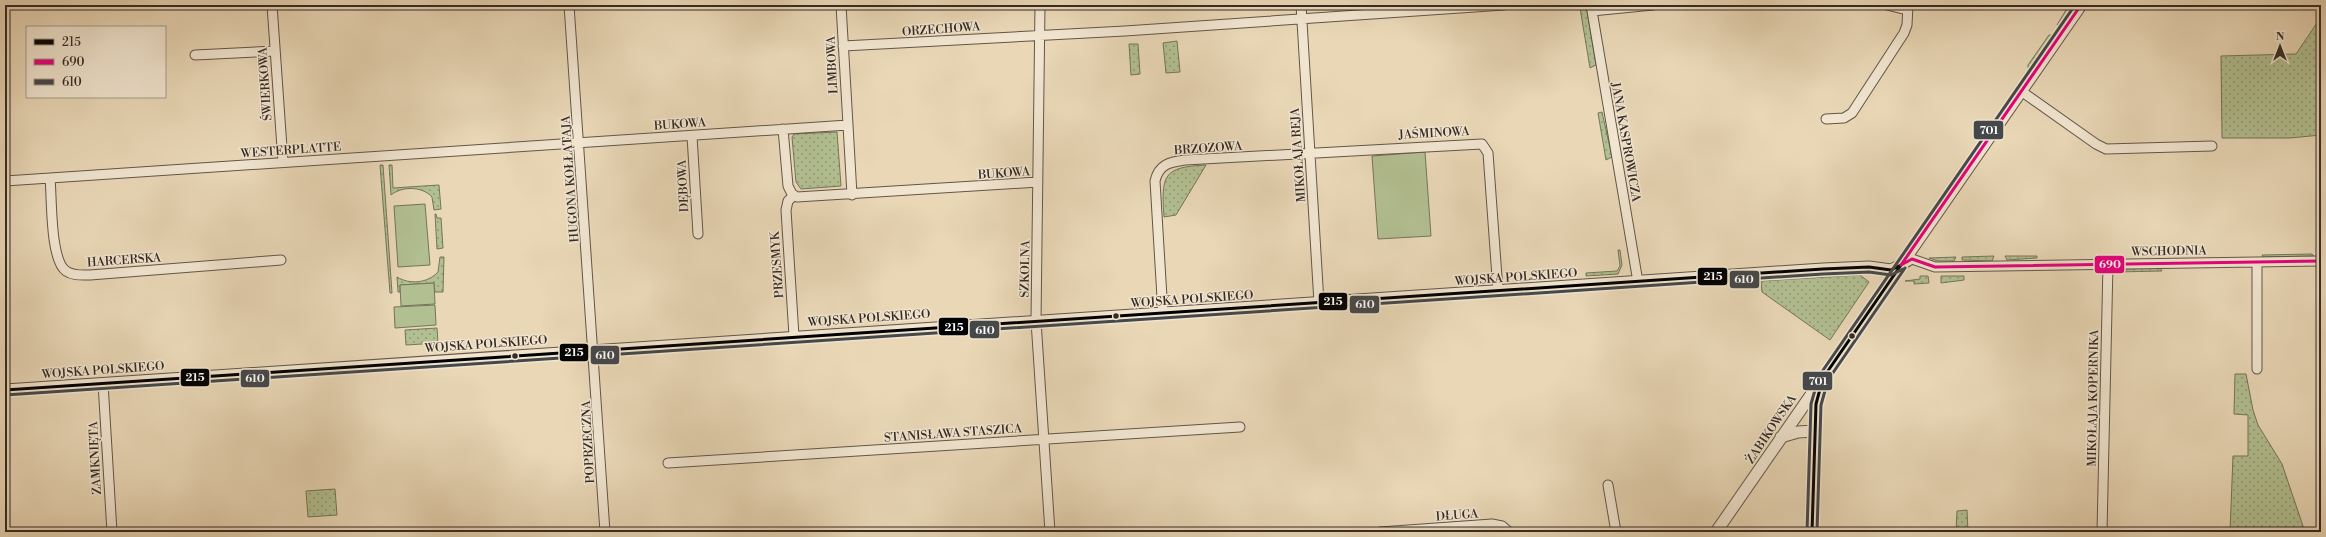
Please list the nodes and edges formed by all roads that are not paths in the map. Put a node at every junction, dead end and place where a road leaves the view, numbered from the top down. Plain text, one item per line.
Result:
1 (272, 5) edge
2 (569, 5) edge
3 (841, 5) edge
4 (1040, 5) edge
5 (1301, 5) edge
6 (1504, 5) edge
7 (1653, 5) edge
8 (1887, 5) edge
9 (2081, 5) edge
10 (1591, 8) edge
11 (1908, 8) edge
12 (1302, 19) junction
13 (1040, 36) junction
14 (843, 46) junction
15 (275, 51) junction
16 (195, 55) dead end
17 (2021, 91) junction
18 (1826, 118) dead end
19 (848, 125) junction
20 (783, 129) junction
21 (692, 136) junction
22 (579, 143) junction
23 (2212, 146) dead end
24 (1309, 153) junction
25 (283, 162) junction
26 (50, 178) junction
27 (5, 181) edge
28 (1038, 182) junction
29 (852, 194) junction
30 (794, 195) junction
31 (698, 234) dead end
32 (281, 260) dead end
33 (2321, 261) edge
34 (2257, 262) junction
35 (2108, 264) junction
36 (1901, 265) junction
37 (1638, 282) junction
38 (1498, 291) junction
39 (1319, 303) junction
40 (1163, 314) junction
41 (1036, 321) junction
42 (794, 336) junction
43 (594, 350) junction
44 (2258, 369) dead end
45 (1823, 378) junction
46 (103, 383) junction
47 (5, 390) edge
48 (1240, 427) dead end
49 (1815, 431) junction
50 (1781, 438) junction
51 (1043, 440) junction
52 (668, 463) dead end
53 (1608, 486) dead end
54 (112, 532) edge
55 (605, 532) edge
56 (1050, 532) edge
57 (1380, 532) edge
58 (1509, 532) edge
59 (1616, 532) edge
60 (1716, 532) edge
61 (1812, 532) edge
62 (2102, 532) edge

1 - 15 street, ŚWIERKOWA
2 - 22 street, HUGONA KOŁŁĄTAJA
3 - 14 street, LIMBOWA
4 - 13 street, SZKOLNA
5 - 12 street, MIKOŁAJA REJA
6 - 12 street, ORZECHOWA
7 - 10 street
8 - 11 street
9 - 17 street, ŻABIKOWSKA
10 - 37 street, JANA KASPROWICZA
11 - 18 street
12 - 13 street, ORZECHOWA
12 - 24 street, MIKOŁAJA REJA
13 - 14 street, ORZECHOWA
13 - 28 street, SZKOLNA
14 - 19 street, LIMBOWA
15 - 16 street
15 - 25 street, ŚWIERKOWA
17 - 23 street
17 - 36 street, ŻABIKOWSKA
19 - 20 street, BUKOWA
19 - 29 street
20 - 21 street, BUKOWA
20 - 30 street
21 - 22 street, BUKOWA
21 - 31 street, DĘBOWA
22 - 25 street, WESTERPLATTE
22 - 43 street, HUGONA KOŁŁĄTAJA
24 - 38 street, JAŚMINOWA
24 - 39 street, MIKOŁAJA REJA
24 - 40 street, BRZOZOWA
25 - 26 street, WESTERPLATTE
26 - 27 street, WESTERPLATTE
26 - 32 street, HARCERSKA
28 - 29 street, BUKOWA
28 - 41 street, SZKOLNA
29 - 30 street, BUKOWA
30 - 42 street, PRZESMYK
33 - 34 street, WSCHODNIA
34 - 35 street, WSCHODNIA
34 - 44 street
35 - 36 street, WSCHODNIA
35 - 62 street, MIKOŁAJA KOPERNIKA
36 - 37 street, WOJSKA POLSKIEGO
36 - 45 street, ŻABIKOWSKA
37 - 38 street, WOJSKA POLSKIEGO
38 - 39 street, WOJSKA POLSKIEGO
39 - 40 street, WOJSKA POLSKIEGO
40 - 41 street, WOJSKA POLSKIEGO
41 - 42 street, WOJSKA POLSKIEGO
41 - 51 street, SZKOLNA
42 - 43 street, WOJSKA POLSKIEGO
43 - 46 street, WOJSKA POLSKIEGO
43 - 55 street, POPRZECZNA
45 - 49 street
45 - 50 street, ŻABIKOWSKA
46 - 47 street, WOJSKA POLSKIEGO
46 - 54 street, ZAMKNIĘTA
48 - 51 street, STANISŁAWA STASZICA
49 - 50 street
49 - 61 street
50 - 60 street, ŻABIKOWSKA
51 - 52 street, STANISŁAWA STASZICA
51 - 56 street, SZKOLNA
53 - 59 street
57 - 58 street, DŁUGA

